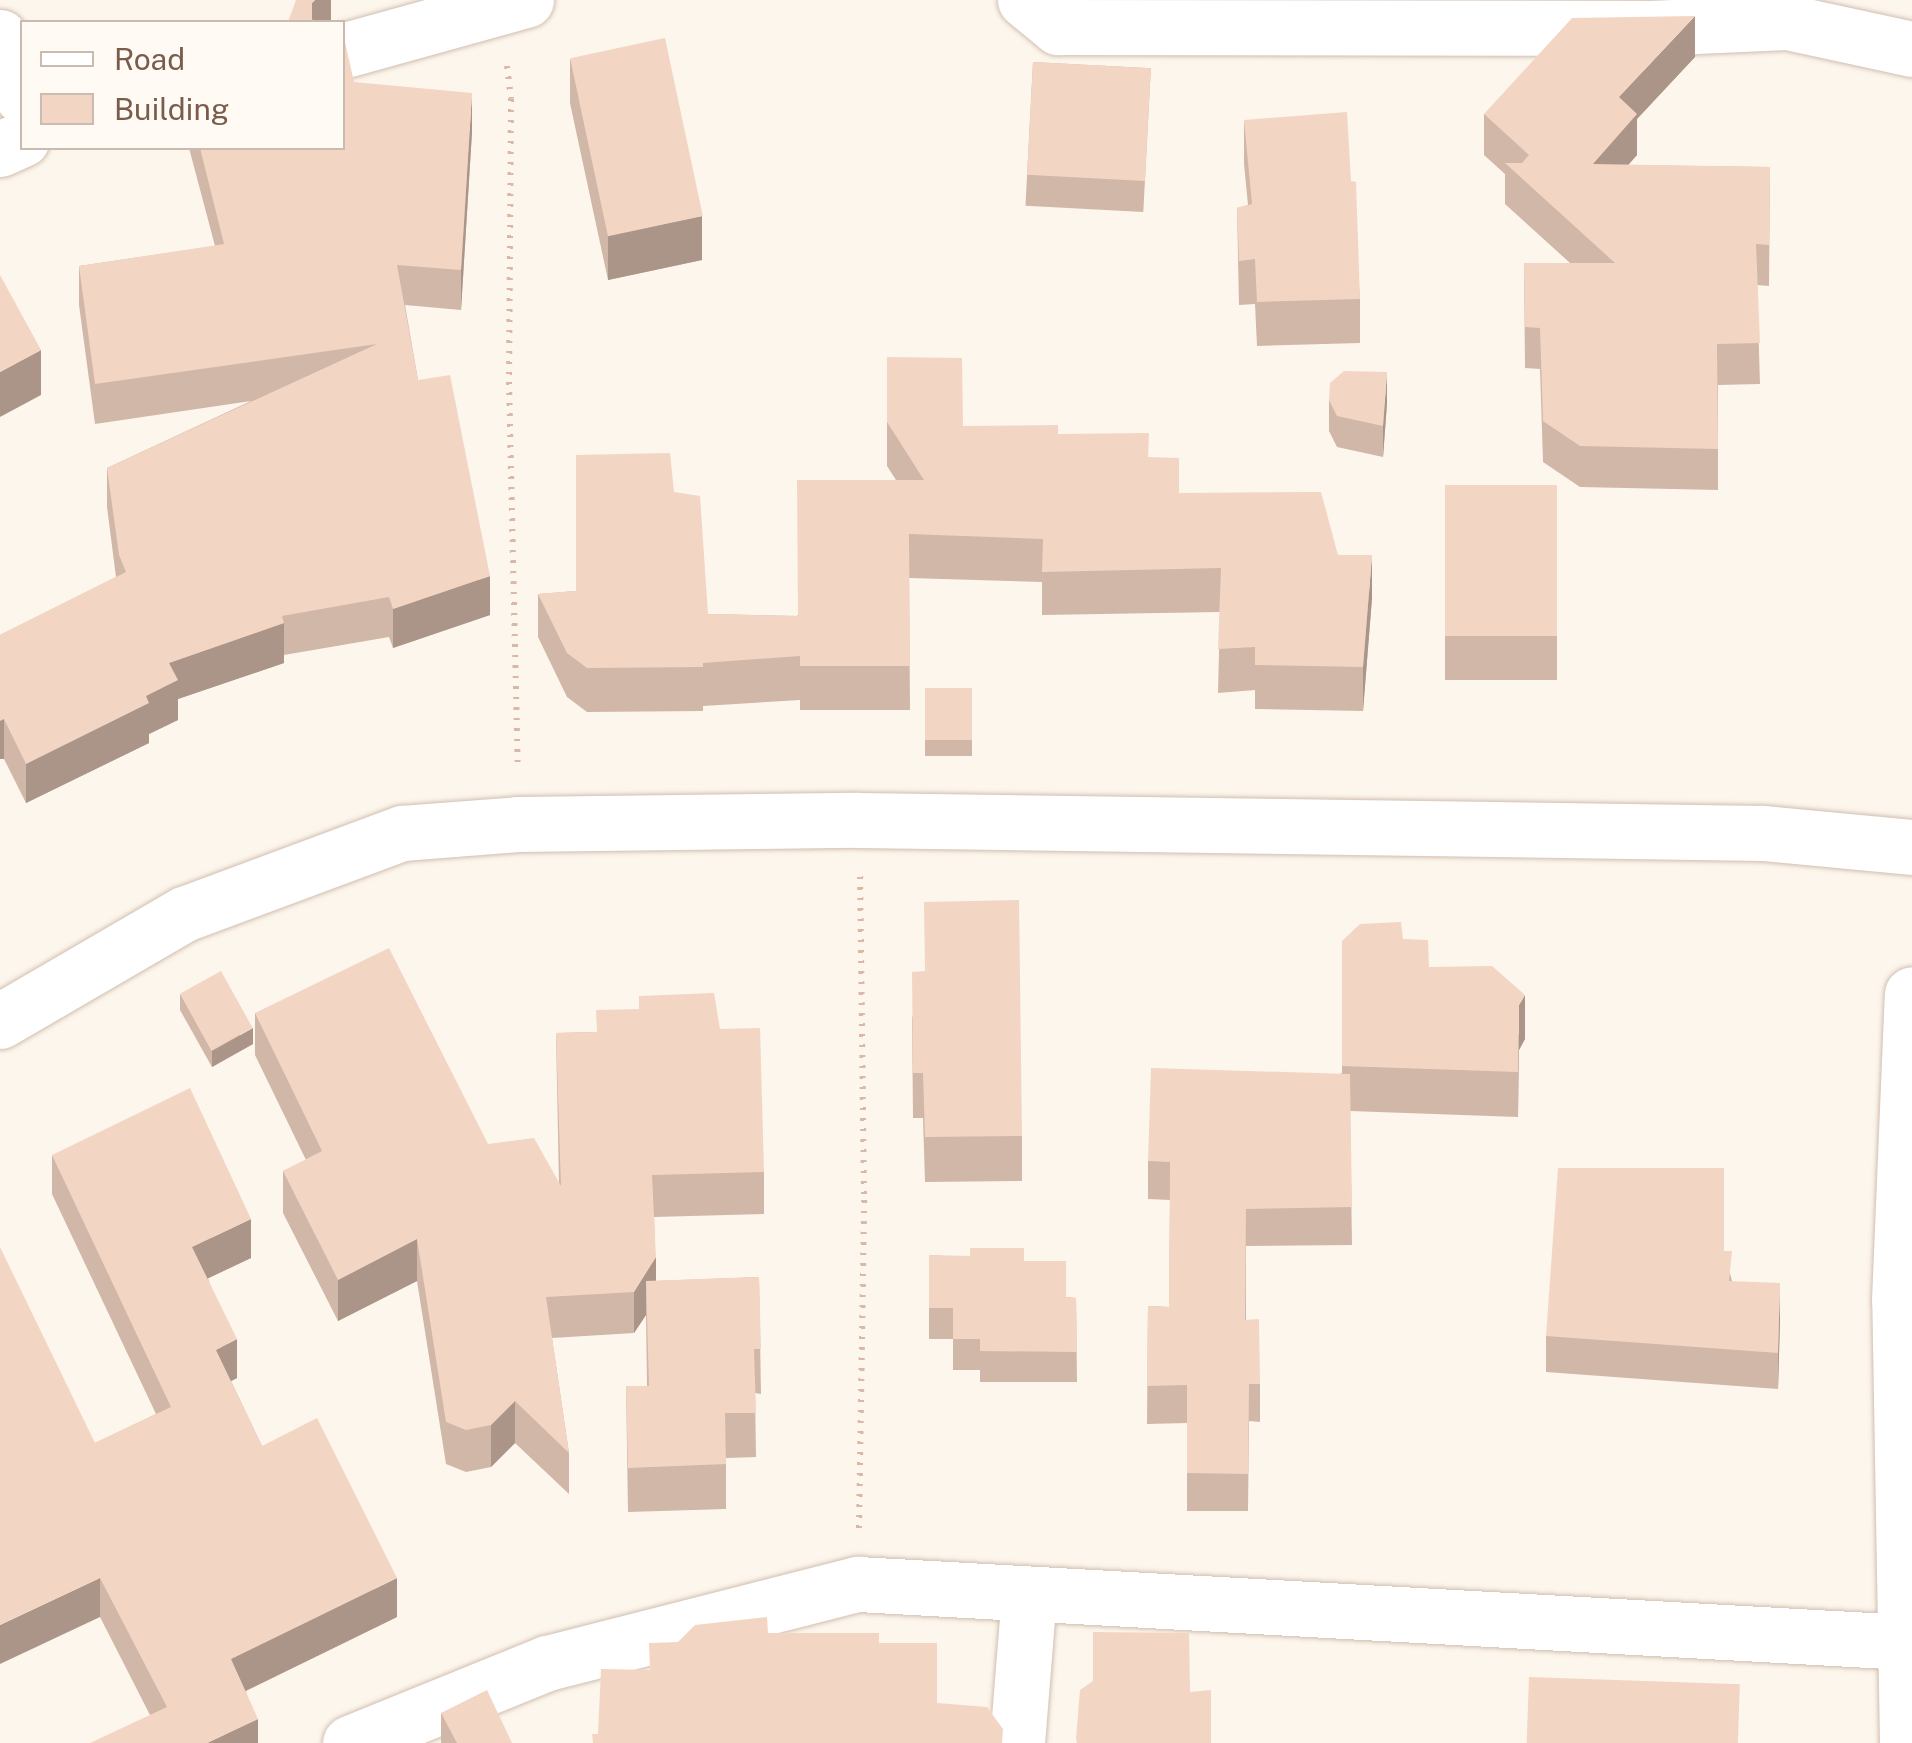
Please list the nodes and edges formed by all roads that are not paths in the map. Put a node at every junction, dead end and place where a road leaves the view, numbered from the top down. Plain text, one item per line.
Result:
1 (1025, 0) edge
2 (513, 4) edge
3 (0, 37) edge
4 (1912, 49) edge
5 (345, 50) edge
6 (20, 91) edge
7 (1912, 848) edge
8 (1912, 994) edge
9 (0, 1021) edge
10 (1028, 1594) junction
11 (1906, 1642) junction
12 (350, 1743) edge
13 (1017, 1743) edge
14 (1906, 1743) edge

1 - 4 street
2 - 5 street
3 - 6 street
7 - 9 street
8 - 11 street
10 - 11 street
10 - 12 street
10 - 13 street
11 - 14 street

